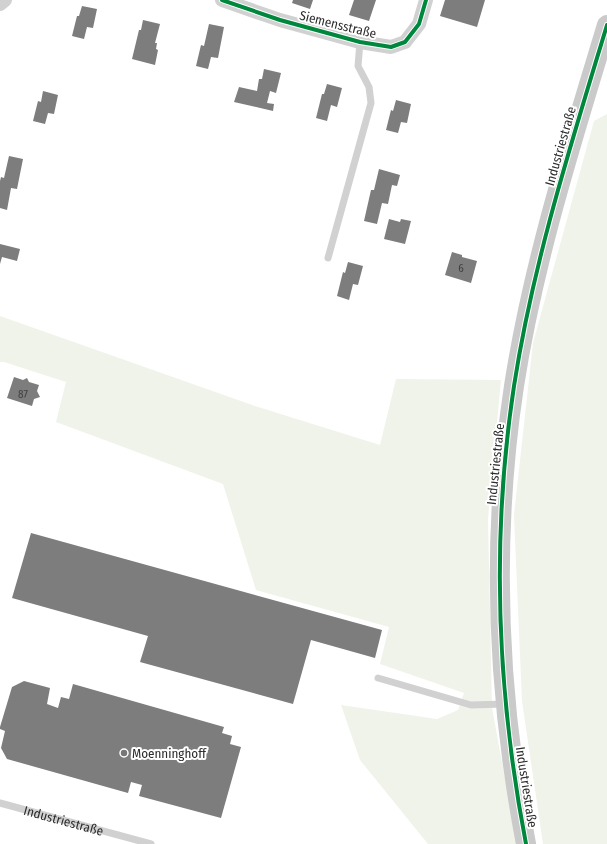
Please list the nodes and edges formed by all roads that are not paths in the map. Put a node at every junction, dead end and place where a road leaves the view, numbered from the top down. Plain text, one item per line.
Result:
1 (5, 0) edge
2 (222, 0) edge
3 (426, 0) edge
4 (0, 4) edge
5 (607, 25) edge
6 (360, 42) junction
7 (328, 258) dead end
8 (378, 678) dead end
9 (506, 704) junction
10 (0, 803) edge
11 (151, 844) edge
12 (526, 844) edge

1 - 4 street
2 - 6 street, Siemensstraße
3 - 6 street, Siemensstraße
5 - 9 street, Industriestraße
6 - 7 lane, Siemensstraße
8 - 9 lane
9 - 12 street, Industriestraße
10 - 11 lane, Industriestraße

